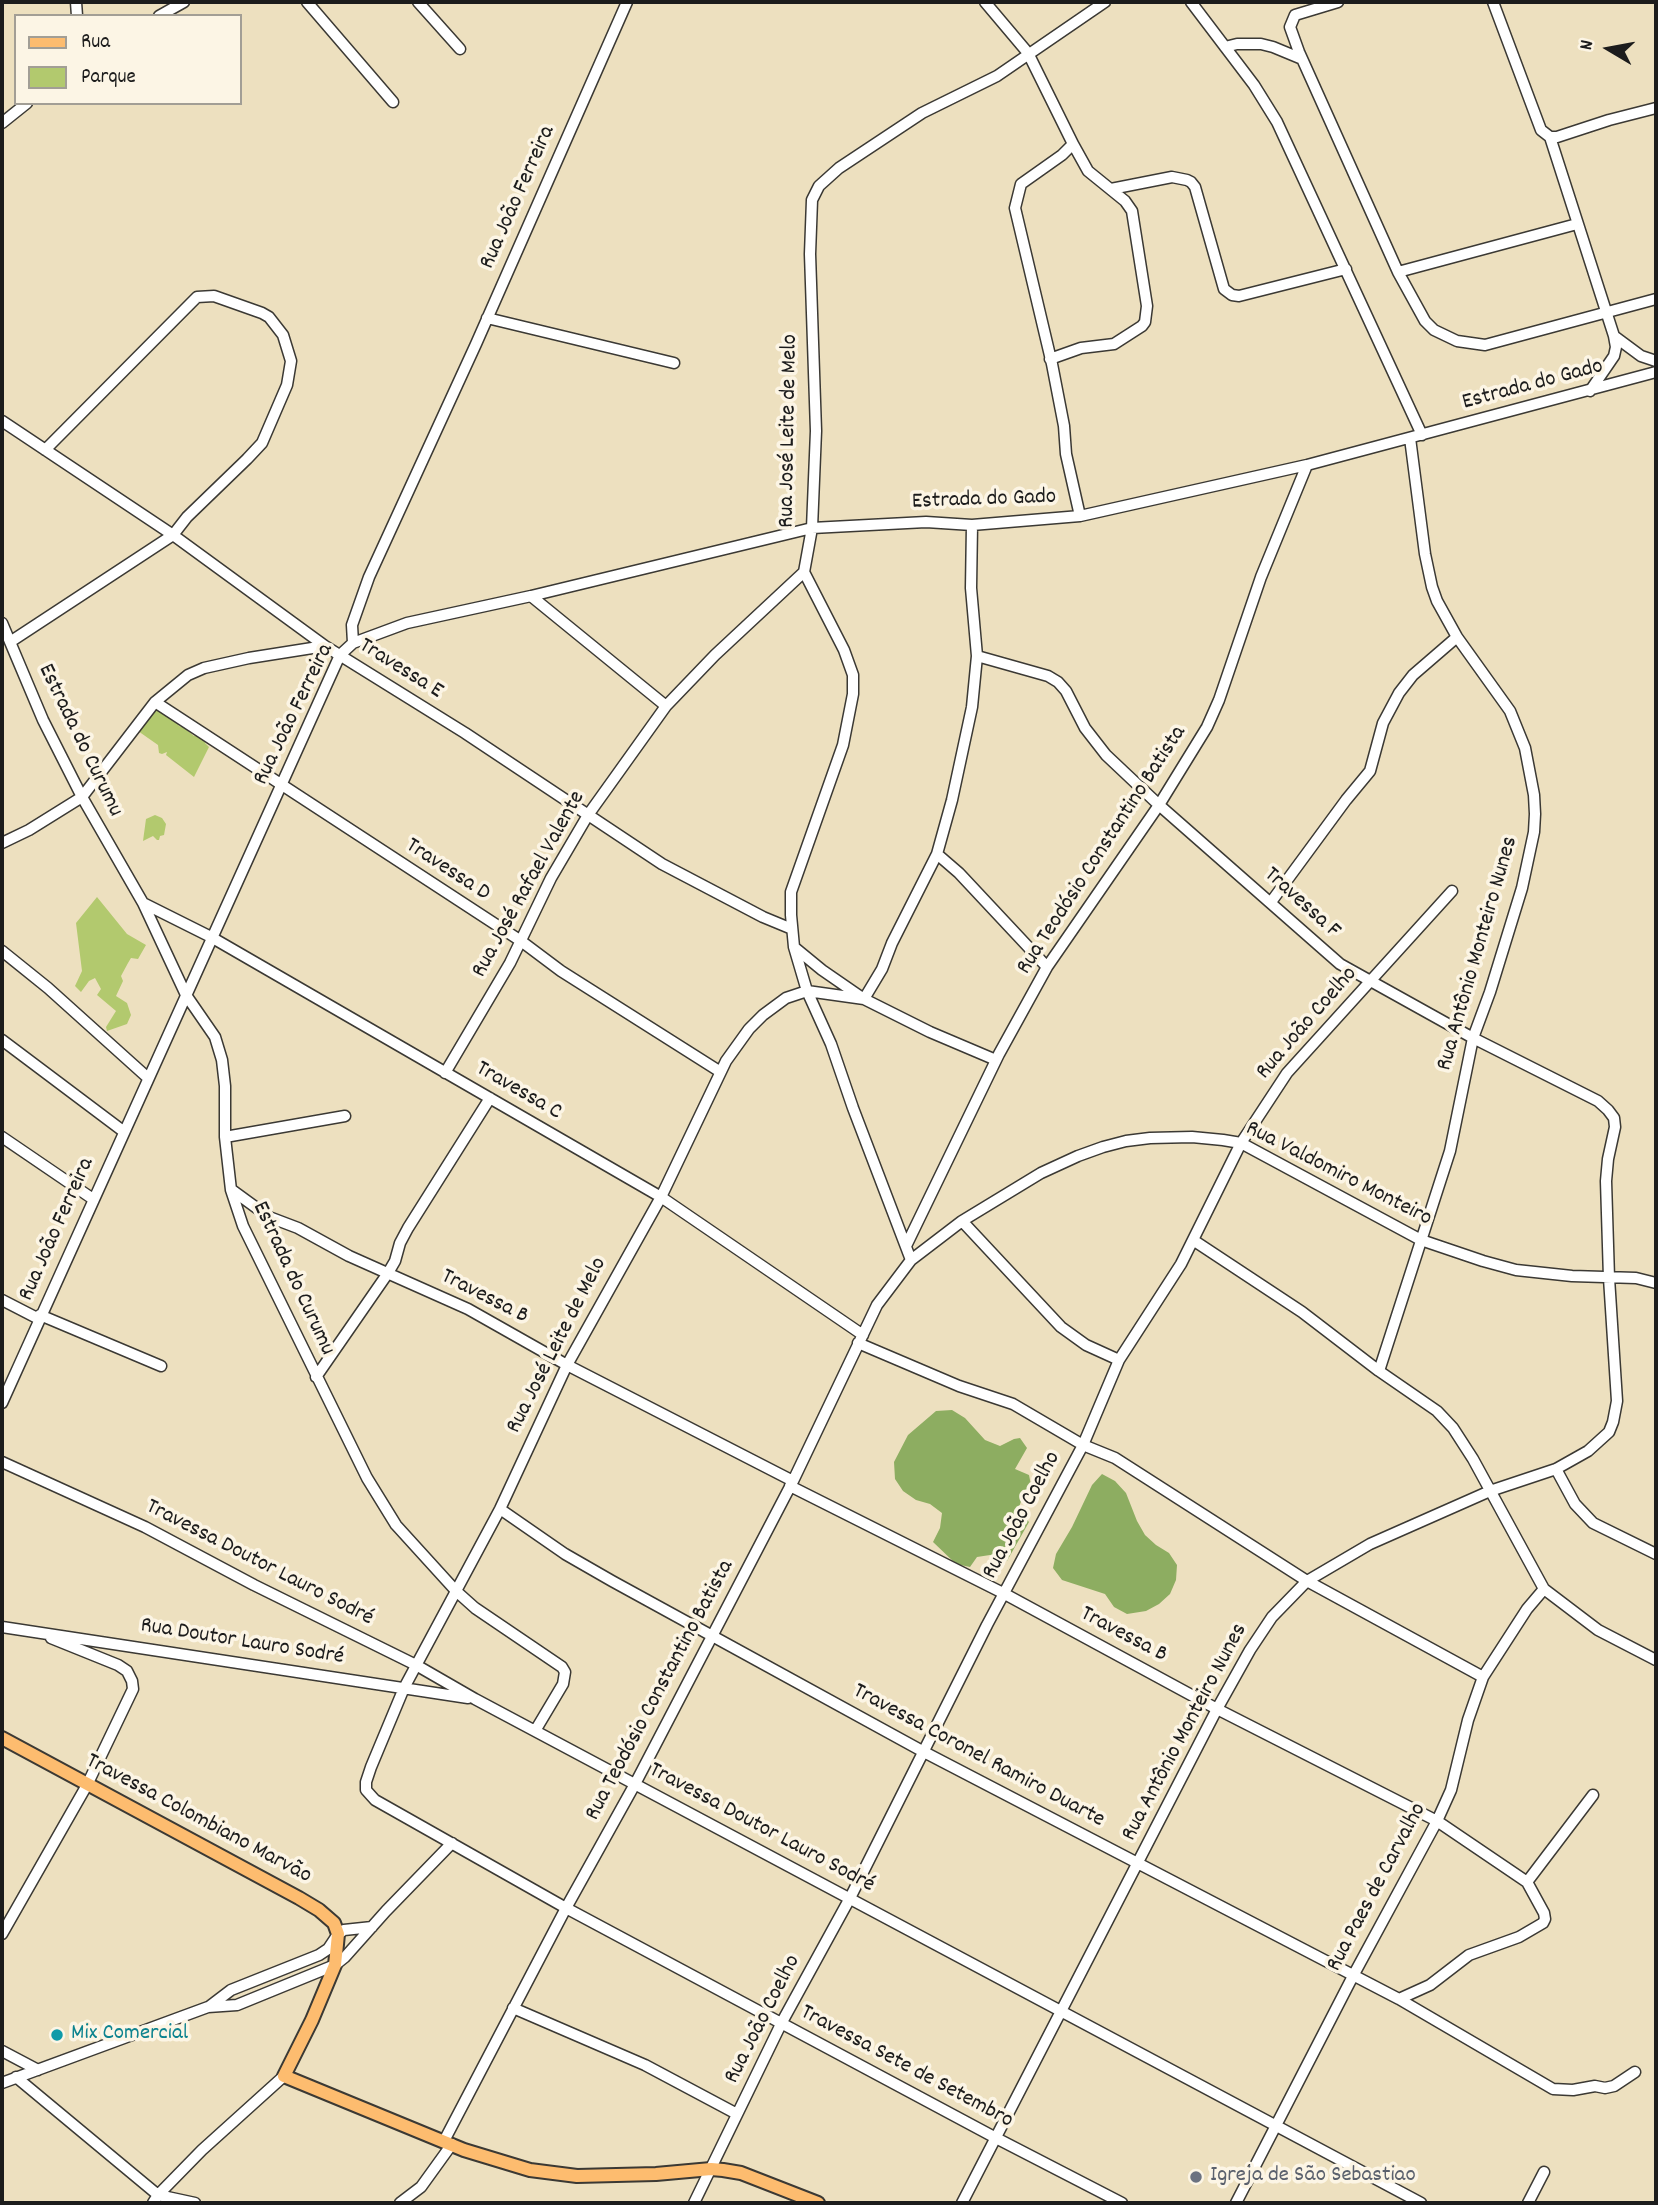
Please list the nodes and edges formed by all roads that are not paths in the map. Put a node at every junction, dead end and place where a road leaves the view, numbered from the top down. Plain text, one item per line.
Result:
1 (184, 2) edge
2 (307, 2) edge
3 (418, 2) edge
4 (627, 2) edge
5 (985, 2) edge
6 (1105, 2) edge
7 (1191, 2) edge
8 (1338, 2) edge
9 (1493, 2) edge
10 (174, 5) edge
11 (1225, 47) junction
12 (460, 49) dead end
13 (1028, 53) junction
14 (1302, 58) junction
15 (393, 102) dead end
16 (24, 105) edge
17 (1656, 108) edge
18 (2, 122) edge
19 (1550, 137) junction
20 (1073, 144) junction
21 (1111, 189) junction
22 (1577, 224) junction
23 (1346, 270) junction
24 (1398, 272) junction
25 (1656, 299) edge
26 (1605, 312) junction
27 (487, 318) junction
28 (1614, 336) junction
29 (1051, 359) junction
30 (1656, 361) edge
31 (674, 363) dead end
32 (1656, 372) edge
33 (1590, 391) junction
34 (2, 421) edge
35 (1422, 435) junction
36 (1410, 438) junction
37 (45, 450) junction
38 (1307, 465) junction
39 (1080, 516) junction
40 (972, 525) junction
41 (812, 528) junction
42 (173, 536) junction
43 (804, 572) junction
44 (531, 596) junction
45 (2, 623) edge
46 (1457, 637) junction
47 (10, 642) junction
48 (353, 643) junction
49 (325, 646) junction
50 (340, 655) junction
51 (977, 656) junction
52 (155, 702) junction
53 (666, 705) junction
54 (281, 786) junction
55 (82, 797) junction
56 (1159, 805) junction
57 (589, 815) junction
58 (2, 844) edge
59 (937, 854) junction
60 (1452, 891) dead end
61 (143, 902) junction
62 (1271, 902) junction
63 (792, 929) junction
64 (211, 937) junction
65 (521, 941) junction
66 (794, 947) junction
67 (2, 951) edge
68 (1046, 967) junction
69 (1370, 981) junction
70 (807, 991) junction
71 (186, 995) junction
72 (864, 999) junction
73 (1473, 1038) junction
74 (2, 1040) edge
75 (996, 1060) junction
76 (719, 1072) junction
77 (445, 1073) junction
78 (148, 1078) junction
79 (490, 1098) junction
80 (345, 1116) dead end
81 (124, 1131) junction
82 (2, 1137) edge
83 (225, 1137) junction
84 (1241, 1143) junction
85 (232, 1190) junction
86 (661, 1198) junction
87 (93, 1199) junction
88 (961, 1221) junction
89 (1193, 1240) junction
90 (1421, 1240) junction
91 (906, 1246) junction
92 (911, 1260) junction
93 (388, 1273) junction
94 (1609, 1278) junction
95 (1656, 1283) edge
96 (2, 1300) edge
97 (40, 1317) junction
98 (860, 1339) junction
99 (1119, 1360) junction
100 (567, 1365) junction
101 (161, 1366) dead end
102 (1379, 1371) junction
103 (316, 1377) junction
104 (2, 1403) edge
105 (1083, 1445) junction
106 (2, 1462) edge
107 (1556, 1469) junction
108 (792, 1483) junction
109 (1490, 1491) junction
110 (500, 1509) junction
111 (1656, 1554) edge
112 (1307, 1581) junction
113 (1544, 1589) junction
114 (456, 1591) junction
115 (1003, 1593) junction
116 (2, 1627) edge
117 (36, 1632) junction
118 (713, 1635) junction
119 (1656, 1660) edge
120 (416, 1665) junction
121 (1483, 1677) junction
122 (404, 1688) junction
123 (475, 1699) junction
124 (1217, 1709) junction
125 (535, 1731) junction
126 (2, 1738) edge
127 (924, 1752) junction
128 (635, 1784) junction
129 (87, 1785) junction
130 (1593, 1795) dead end
131 (375, 1800) joint
132 (1437, 1821) junction
133 (452, 1843) junction
134 (1138, 1864) junction
135 (1527, 1882) junction
136 (850, 1898) junction
137 (566, 1908) junction
138 (372, 1927) junction
139 (2, 1934) edge
140 (338, 1934) junction
141 (335, 1965) junction
142 (1353, 1976) junction
143 (1399, 1999) junction
144 (208, 2007) junction
145 (513, 2008) junction
146 (1060, 2010) junction
147 (782, 2022) junction
148 (2, 2051) edge
149 (38, 2070) junction
150 (1635, 2072) dead end
151 (284, 2076) junction
152 (16, 2077) junction
153 (2, 2083) edge
154 (737, 2114) junction
155 (1275, 2124) junction
156 (996, 2138) junction
157 (448, 2143) junction
158 (711, 2169) junction
159 (1544, 2172) dead end
160 (156, 2199) edge
161 (195, 2203) edge
162 (400, 2203) edge
163 (694, 2203) edge
164 (818, 2203) edge
165 (962, 2203) edge
166 (1122, 2203) edge
167 (1236, 2203) edge
168 (1421, 2203) edge
169 (1528, 2203) edge

1 - 10 street
2 - 15 street
3 - 12 street
4 - 27 street, Rua João Ferreira
5 - 13 street
6 - 13 street, Rua José Leite de Melo
7 - 11 street
8 - 14 street
9 - 19 street
11 - 14 street
11 - 23 street
13 - 20 street
13 - 41 street, Rua José Leite de Melo
14 - 24 street
16 - 18 street
17 - 19 street
19 - 22 street
20 - 21 street
20 - 29 street
21 - 23 street
21 - 29 street
22 - 24 street
22 - 26 street
23 - 35 street
24 - 26 street
25 - 26 street
26 - 28 street
27 - 31 street
27 - 48 street, Rua João Ferreira
28 - 30 street
28 - 33 street
29 - 39 street
32 - 33 street, Estrada do Gado
33 - 35 street, Estrada do Gado
34 - 37 street, Travessa E
35 - 36 street, Estrada do Gado
36 - 38 street, Estrada do Gado
36 - 46 street, Rua Antônio Monteiro Nunes
37 - 42 street, Travessa E
37 - 42 street
38 - 39 street, Estrada do Gado
38 - 56 street, Rua Teodósio Constantino Batista
39 - 40 street, Estrada do Gado
40 - 41 street, Estrada do Gado
40 - 51 street
41 - 43 street, Rua José Leite de Melo
41 - 44 street, Estrada do Gado
42 - 47 street
42 - 49 street, Travessa E
43 - 53 street, Rua José Rafael Valente
43 - 63 street
44 - 48 street, Estrada do Gado
44 - 53 street
45 - 47 street, Estrada do Curumu
46 - 62 street
46 - 73 street, Rua Antônio Monteiro Nunes
47 - 55 street, Estrada do Curumu
48 - 50 street, Rua João Ferreira
49 - 50 street, Travessa E
49 - 52 street
50 - 54 street, Rua João Ferreira
50 - 57 street, Travessa E
51 - 56 street, Travessa F
51 - 59 street
52 - 54 street, Travessa D
52 - 55 street
53 - 57 street, Rua José Rafael Valente
54 - 64 street, Rua João Ferreira
54 - 65 street, Travessa D
55 - 58 street
55 - 61 street, Estrada do Curumu
56 - 62 street, Travessa F
56 - 68 street, Rua Teodósio Constantino Batista
57 - 63 street, Travessa E
57 - 65 street, Rua José Rafael Valente
59 - 68 street
59 - 72 street
60 - 69 street, Rua João Coelho
61 - 64 street, Travessa C
61 - 71 street, Estrada do Curumu
62 - 69 street, Travessa F
63 - 66 street
64 - 71 street, Rua João Ferreira
64 - 77 street, Travessa C
65 - 76 street, Travessa D
65 - 77 street, Rua José Rafael Valente
66 - 70 street
66 - 72 street
67 - 78 street
68 - 75 street, Rua Teodósio Constantino Batista
69 - 73 street, Travessa F
69 - 84 street, Rua João Coelho
70 - 72 street
70 - 76 street, Rua José Leite de Melo
70 - 91 street
71 - 78 street, Rua João Ferreira
71 - 83 street, Estrada do Curumu
72 - 75 street
73 - 90 street, Rua Antônio Monteiro Nunes
73 - 94 street, Travessa F
74 - 81 street
75 - 91 street, Rua Teodósio Constantino Batista
76 - 86 street, Rua José Leite de Melo
77 - 79 street, Travessa C
78 - 81 street, Rua João Ferreira
79 - 86 street, Travessa C
79 - 93 street
80 - 83 street
81 - 87 street, Rua João Ferreira
82 - 87 street
83 - 85 street, Estrada do Curumu
84 - 88 street, Rua Valdomiro Monteiro
84 - 89 street, Rua João Coelho
84 - 90 street, Rua Valdomiro Monteiro
85 - 93 street, Travessa B
85 - 103 street, Estrada do Curumu
86 - 98 street, Travessa C
86 - 100 street, Rua José Leite de Melo
87 - 97 street, Rua João Ferreira
88 - 92 street, Rua Valdomiro Monteiro
88 - 99 street
89 - 99 street, Rua João Coelho
89 - 102 street
90 - 94 street, Rua Valdomiro Monteiro
90 - 102 street, Rua Antônio Monteiro Nunes
91 - 92 street
92 - 98 street, Rua Teodósio Constantino Batista
93 - 100 street, Travessa B
93 - 103 street
94 - 95 street, Rua Valdomiro Monteiro
94 - 107 street, Rua Antônio Monteiro Nunes
96 - 97 street
97 - 101 street
97 - 104 street, Rua João Ferreira
98 - 105 street, Travessa C
98 - 108 street, Rua Teodósio Constantino Batista
99 - 105 street, Rua João Coelho
100 - 108 street, Travessa B
100 - 110 street, Rua José Leite de Melo
102 - 109 street
103 - 114 street, Estrada do Curumu
105 - 112 street, Travessa C
105 - 115 street, Rua João Coelho
106 - 120 street, Travessa Doutor Lauro Sodré
107 - 109 street, Rua Antônio Monteiro Nunes
107 - 111 street
108 - 115 street, Travessa B
108 - 118 street, Rua Teodósio Constantino Batista
109 - 112 street, Rua Antônio Monteiro Nunes
109 - 113 street
110 - 114 street, Rua José Leite de Melo
110 - 118 street, Travessa Coronel Ramiro Duarte
112 - 121 street, Travessa C
112 - 124 street, Rua Antônio Monteiro Nunes
113 - 119 street
113 - 121 street, Rua Paes de Carvalho
114 - 120 street, Rua José Leite de Melo
114 - 125 street, Estrada do Curumu
115 - 124 street, Travessa B
115 - 127 street, Rua João Coelho
116 - 117 street, Rua Doutor Lauro Sodré
117 - 122 street, Rua Doutor Lauro Sodré
117 - 129 street
118 - 127 street, Travessa Coronel Ramiro Duarte
118 - 128 street, Rua Teodósio Constantino Batista
120 - 122 street, Rua José Leite de Melo
120 - 123 street, Travessa Doutor Lauro Sodré
121 - 132 street, Rua Paes de Carvalho
122 - 123 street, Rua Doutor Lauro Sodré
122 - 131 street, Rua José Leite de Melo
123 - 125 street, Travessa Doutor Lauro Sodré
124 - 132 street, Travessa B
124 - 134 street, Rua Antônio Monteiro Nunes
125 - 128 street, Travessa Doutor Lauro Sodré
126 - 129 main road, Travessa Colombiano Marvão
127 - 134 street, Travessa Coronel Ramiro Duarte
127 - 136 street, Rua João Coelho
128 - 136 street, Travessa Doutor Lauro Sodré
128 - 137 street, Rua Teodósio Constantino Batista
129 - 139 street
129 - 140 main road, Travessa Colombiano Marvão
130 - 135 street
131 - 133 street, Travessa Sete de Setembro
132 - 135 street, Travessa B
132 - 142 street, Rua Paes de Carvalho
133 - 137 street, Travessa Sete de Setembro
133 - 138 street
134 - 142 street, Travessa Coronel Ramiro Duarte
134 - 146 street, Rua Antônio Monteiro Nunes
135 - 143 street
136 - 146 street, Travessa Doutor Lauro Sodré
136 - 147 street, Rua João Coelho
137 - 145 street, Rua Teodósio Constantino Batista
137 - 147 street, Travessa Sete de Setembro
138 - 140 street
138 - 141 street
140 - 141 main road
140 - 144 street
141 - 144 street
141 - 151 main road
142 - 143 street, Travessa Coronel Ramiro Duarte
142 - 155 street, Rua Paes de Carvalho
143 - 150 street, Travessa Coronel Ramiro Duarte
144 - 149 street
145 - 154 street
145 - 157 street, Rua Teodósio Constantino Batista
146 - 155 street, Travessa Doutor Lauro Sodré
146 - 156 street, Rua Antônio Monteiro Nunes
147 - 154 street, Rua João Coelho
147 - 156 street, Travessa Sete de Setembro
148 - 149 street
149 - 152 street
151 - 157 main road
151 - 160 street
152 - 153 street
152 - 160 street
154 - 158 street, Rua João Coelho
155 - 167 street, Rua Paes de Carvalho
155 - 168 street, Travessa Doutor Lauro Sodré
156 - 165 street, Rua Antônio Monteiro Nunes
156 - 166 street, Travessa Sete de Setembro
157 - 158 main road
157 - 162 street, Rua Teodósio Constantino Batista
158 - 163 street, Rua João Coelho
158 - 164 main road
159 - 169 street
160 - 161 street

